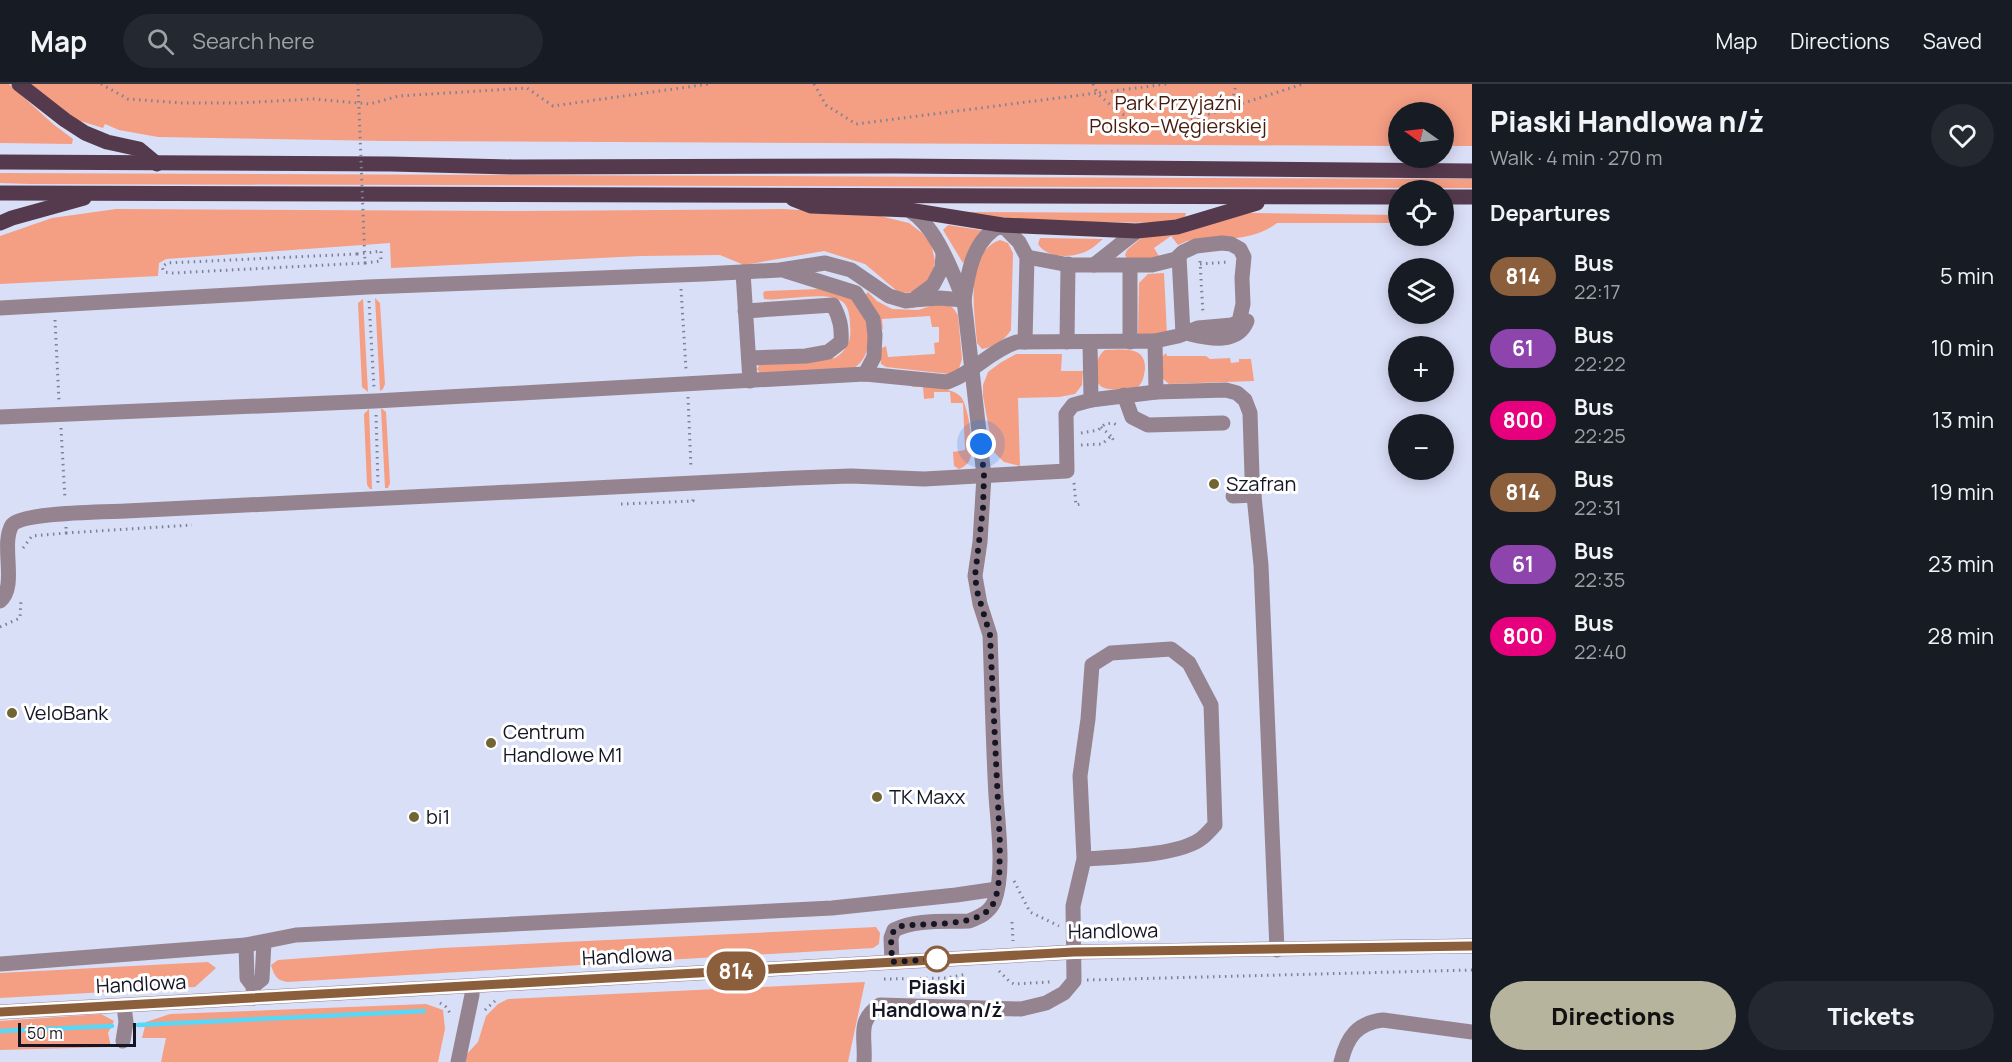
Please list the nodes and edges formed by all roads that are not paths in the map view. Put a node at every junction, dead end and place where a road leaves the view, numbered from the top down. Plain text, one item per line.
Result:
1 (20, 84) edge
2 (0, 162) edge
3 (157, 164) junction
4 (1472, 171) edge
5 (0, 193) edge
6 (104, 193) junction
7 (784, 195) junction
8 (1284, 197) junction
9 (1388, 197) edge
10 (1454, 197) edge
11 (1472, 197) edge
12 (909, 210) junction
13 (0, 223) edge
14 (1002, 225) junction
15 (1137, 231) junction
16 (944, 255) junction
17 (1179, 256) junction
18 (1027, 257) junction
19 (1239, 261) junction
20 (1068, 264) junction
21 (1094, 265) junction
22 (1130, 266) junction
23 (780, 270) junction
24 (742, 272) junction
25 (913, 300) junction
26 (964, 300) junction
27 (0, 308) edge
28 (746, 311) junction
29 (1185, 334) junction
30 (1155, 341) junction
31 (1025, 342) junction
32 (1067, 342) junction
33 (1090, 342) junction
34 (1130, 342) junction
35 (749, 358) junction
36 (971, 368) junction
37 (864, 374) junction
38 (750, 381) junction
39 (947, 382) junction
40 (1156, 392) junction
41 (1124, 395) junction
42 (975, 399) junction
43 (1091, 400) junction
44 (0, 417) edge
45 (1223, 423) dead end
46 (984, 476) junction
47 (1254, 495) junction
48 (1233, 496) dead end
49 (0, 601) edge
50 (1084, 859) junction
51 (997, 889) junction
52 (264, 942) junction
53 (246, 945) junction
54 (1472, 946) edge
55 (1277, 950) junction
56 (1074, 952) junction
57 (892, 962) junction
58 (0, 964) edge
59 (472, 986) junction
60 (254, 992) junction
61 (124, 1006) junction
62 (0, 1012) edge
63 (1472, 1032) edge
64 (123, 1041) dead end
65 (458, 1062) edge
66 (864, 1062) edge
67 (1341, 1062) edge

1 - 3 main road
2 - 3 main road
3 - 4 main road
5 - 6 main road
6 - 7 main road
6 - 13 main road
7 - 8 main road
7 - 12 main road
8 - 9 main road
8 - 15 main road
10 - 11 main road
12 - 14 main road
12 - 16 street
14 - 15 main road
14 - 18 street
14 - 26 street
15 - 21 street
16 - 25 street
16 - 26 street
17 - 19 street
17 - 22 street
17 - 29 street
18 - 20 street
18 - 31 street
19 - 29 street
19 - 29 street
20 - 21 street
20 - 32 street
21 - 22 street
22 - 34 street
23 - 24 street
23 - 25 street
23 - 37 street
24 - 27 street
24 - 28 street
25 - 26 street
26 - 36 street
28 - 35 street
28 - 35 street
29 - 30 street
30 - 34 street
30 - 40 street
31 - 32 street
31 - 36 street
32 - 33 street
33 - 34 street
33 - 43 street
35 - 38 street
36 - 39 street
36 - 42 street
37 - 38 street
37 - 39 street
38 - 44 street
39 - 42 street
40 - 41 street
40 - 47 street
41 - 43 street
41 - 45 street
42 - 46 street
43 - 46 street
46 - 49 street
46 - 51 street
47 - 48 street
47 - 55 street
50 - 50 street
50 - 56 street
51 - 52 street
51 - 57 street
52 - 53 street
52 - 60 street
53 - 58 street
53 - 60 street
54 - 55 street, Handlowa
55 - 56 street, Handlowa
56 - 57 street, Handlowa
56 - 66 street
57 - 59 street, Handlowa
59 - 60 street, Handlowa
59 - 65 street
60 - 61 street, Handlowa
61 - 62 street, Handlowa
61 - 64 street
63 - 67 street

